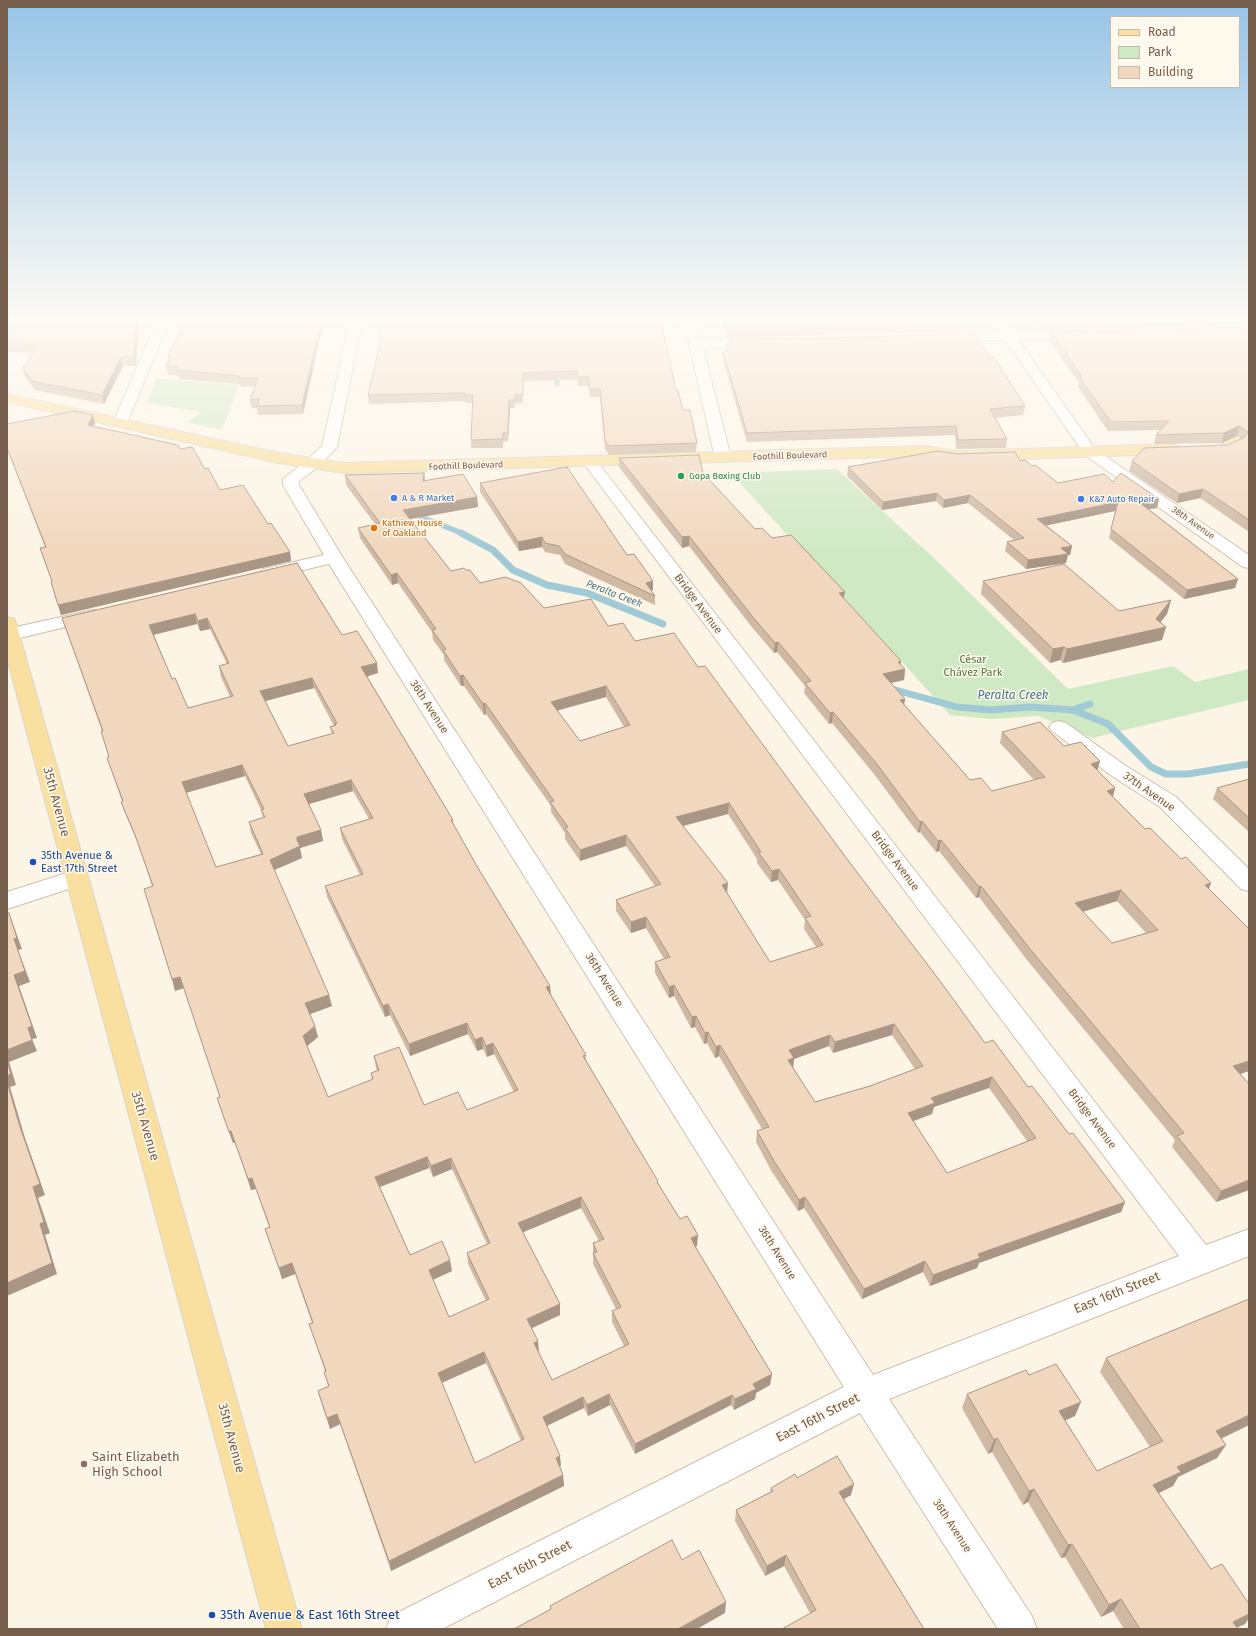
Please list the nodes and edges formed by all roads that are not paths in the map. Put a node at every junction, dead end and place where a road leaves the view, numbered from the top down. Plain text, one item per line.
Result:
1 (131, 397) edge
2 (340, 397) edge
3 (709, 397) edge
4 (1052, 397) edge
5 (7, 398) edge
6 (120, 423) junction
7 (1243, 442) edge
8 (1086, 446) junction
9 (724, 458) junction
10 (590, 462) junction
11 (312, 464) junction
12 (334, 558) junction
13 (1249, 563) edge
14 (249, 578) edge
15 (110, 610) edge
16 (8, 631) edge
17 (1059, 727) dead end
18 (76, 878) junction
19 (1249, 883) edge
20 (7, 901) edge
21 (1249, 1242) edge
22 (1200, 1260) junction
23 (866, 1393) junction
24 (284, 1629) edge
25 (404, 1629) edge
26 (1019, 1629) edge

1 - 6 street
2 - 11 street, 36th Avenue
3 - 9 street
4 - 8 street, 38th Avenue
5 - 6 main road, Foothill Boulevard
6 - 11 main road, Foothill Boulevard
7 - 8 main road, Foothill Boulevard
7 - 8 main road, Foothill Boulevard
8 - 9 main road, Foothill Boulevard
8 - 13 street, 38th Avenue
9 - 10 main road, Foothill Boulevard
10 - 11 main road, Foothill Boulevard
10 - 22 street, Bridge Avenue
11 - 12 street, 36th Avenue
12 - 14 street
12 - 23 street, 36th Avenue
15 - 16 street
16 - 18 main road, 35th Avenue
17 - 19 street, 37th Avenue
18 - 20 street
18 - 24 main road, 35th Avenue
21 - 22 street, East 16th Street
22 - 23 street, East 16th Street
23 - 25 street, East 16th Street
23 - 26 street, 36th Avenue

